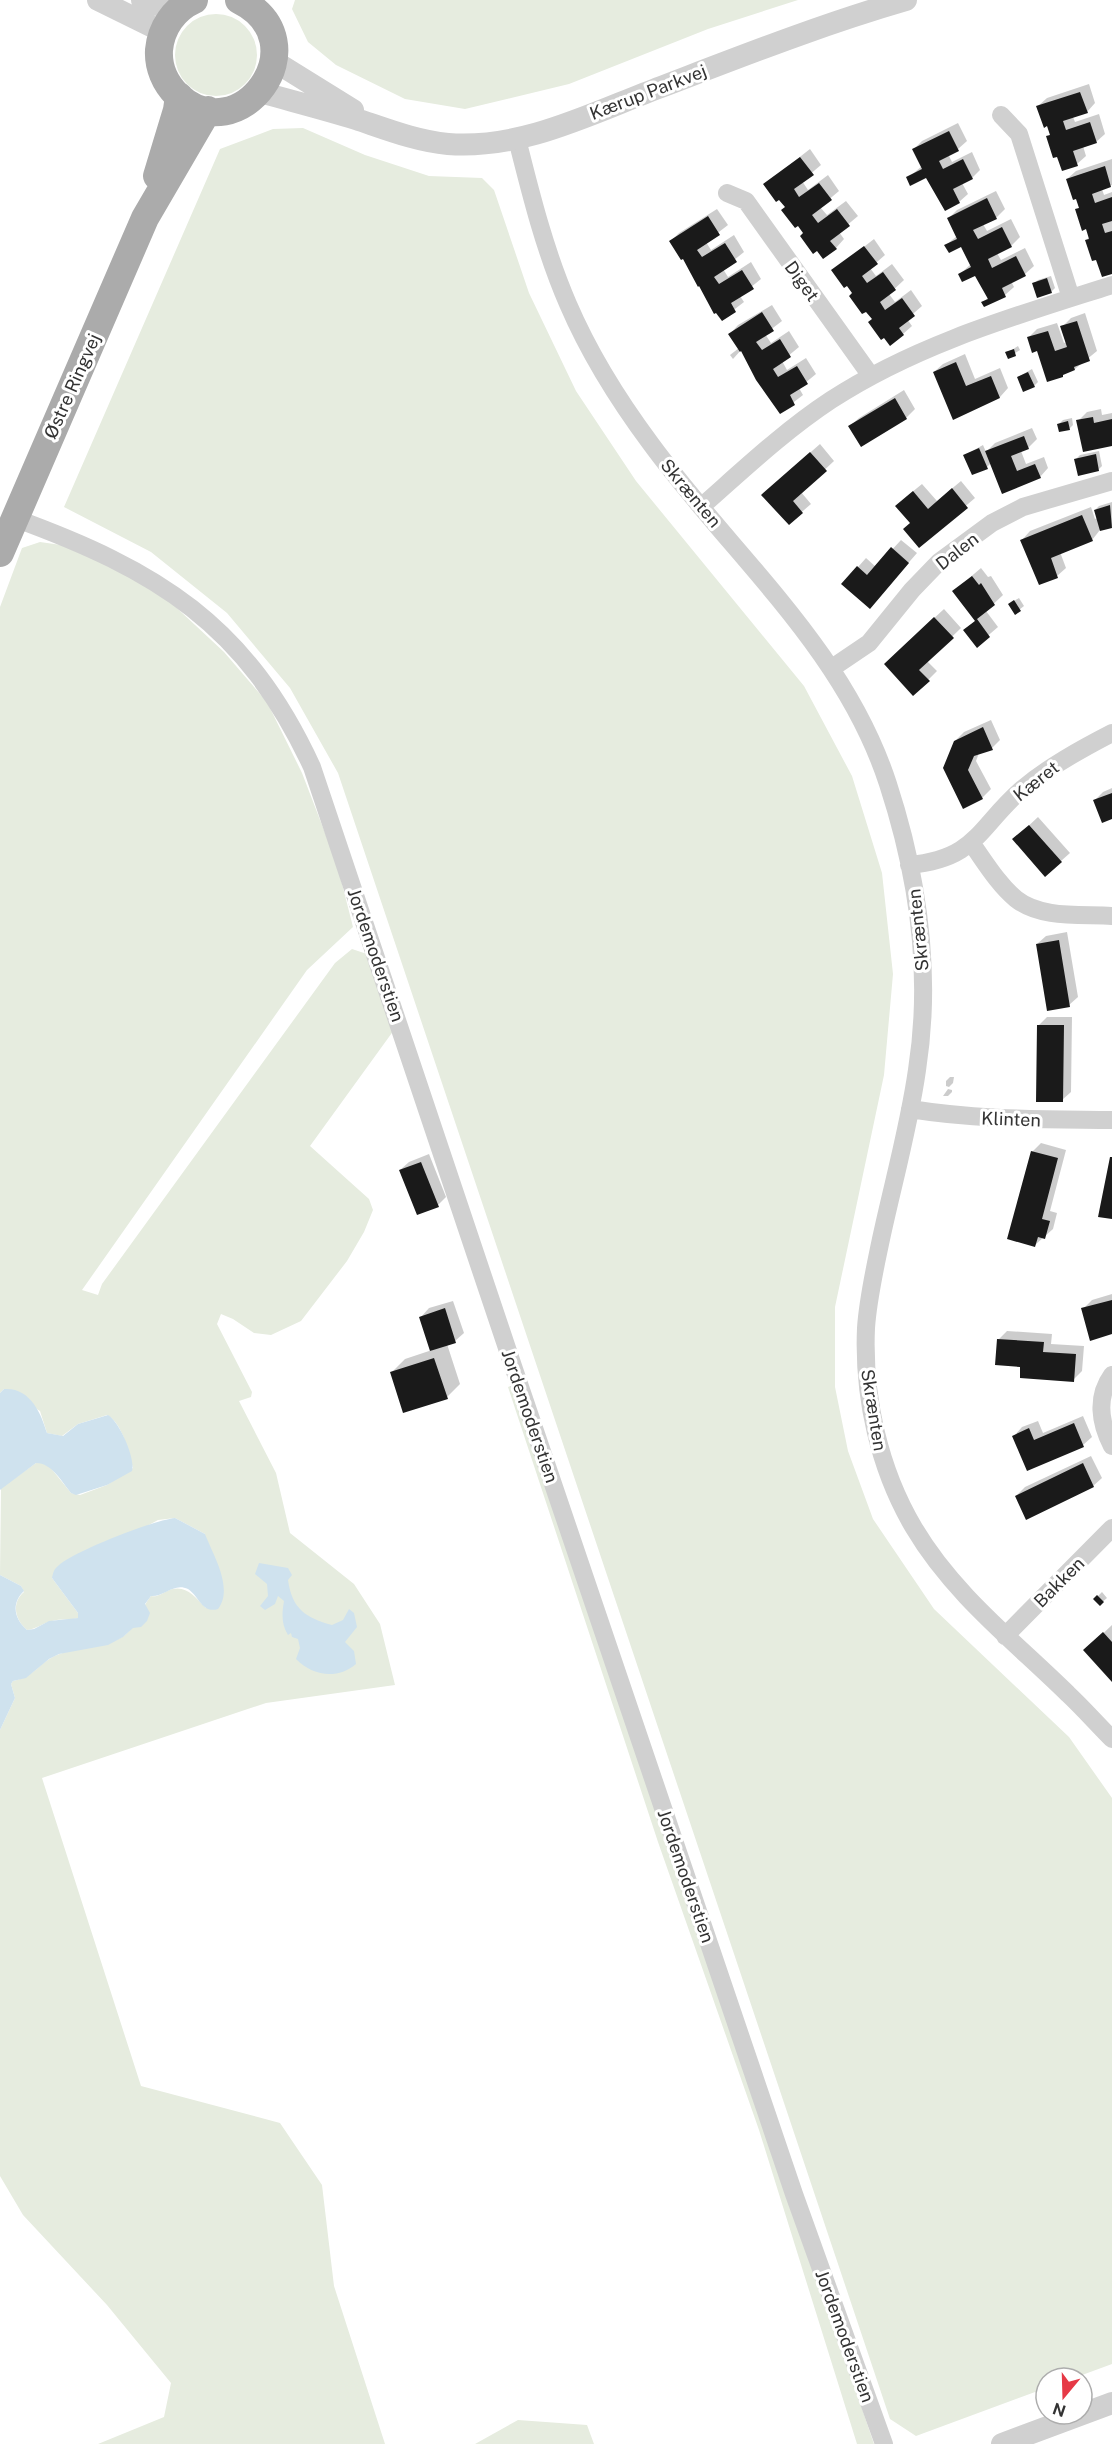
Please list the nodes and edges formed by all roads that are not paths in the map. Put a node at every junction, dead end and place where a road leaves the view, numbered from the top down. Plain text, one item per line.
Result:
1 (98, 0) edge
2 (142, 0) edge
3 (906, 0) edge
4 (251, 4) edge
5 (178, 14) edge
6 (274, 61) junction
7 (260, 92) junction
8 (178, 96) junction
9 (208, 110) junction
10 (1001, 115) dead end
11 (386, 129) junction
12 (517, 139) junction
13 (727, 193) dead end
14 (145, 218) junction
15 (1112, 285) edge
16 (1071, 298) junction
17 (871, 376) junction
18 (1112, 481) edge
19 (701, 507) junction
20 (14, 518) junction
21 (0, 554) edge
22 (832, 668) junction
23 (1112, 733) edge
24 (972, 844) junction
25 (909, 865) junction
26 (1112, 916) edge
27 (910, 1109) junction
28 (1112, 1120) edge
29 (1112, 1375) edge
30 (1112, 1446) edge
31 (1112, 1528) edge
32 (1005, 1636) junction
33 (1112, 1739) edge
34 (1112, 2403) edge
35 (884, 2444) edge
36 (1002, 2444) edge

1 - 5 street
2 - 5 street
3 - 12 street, Kærup Parkvej
4 - 6 main road
5 - 8 main road
6 - 7 main road
6 - 11 street, Kærup Parkvej
7 - 9 main road
7 - 11 street, Kærup Parkvej
8 - 9 main road
8 - 14 main road, Østre Ringvej
9 - 14 main road, Østre Ringvej
10 - 16 street
11 - 12 street, Kærup Parkvej
12 - 19 street, Skrænten
13 - 17 street, Diget
14 - 20 main road, Østre Ringvej
15 - 16 street
16 - 17 street
17 - 19 street
18 - 22 street, Dalen
19 - 22 street, Skrænten
20 - 21 main road, Østre Ringvej
20 - 35 street, Jordemoderstien
22 - 25 street, Skrænten
23 - 24 street, Kæret
24 - 25 street, Kæret
24 - 26 street
25 - 27 street, Skrænten
27 - 28 street, Klinten
27 - 32 street, Skrænten
29 - 30 street
31 - 32 street, Bakken
32 - 33 street, Skrænten
34 - 36 street

